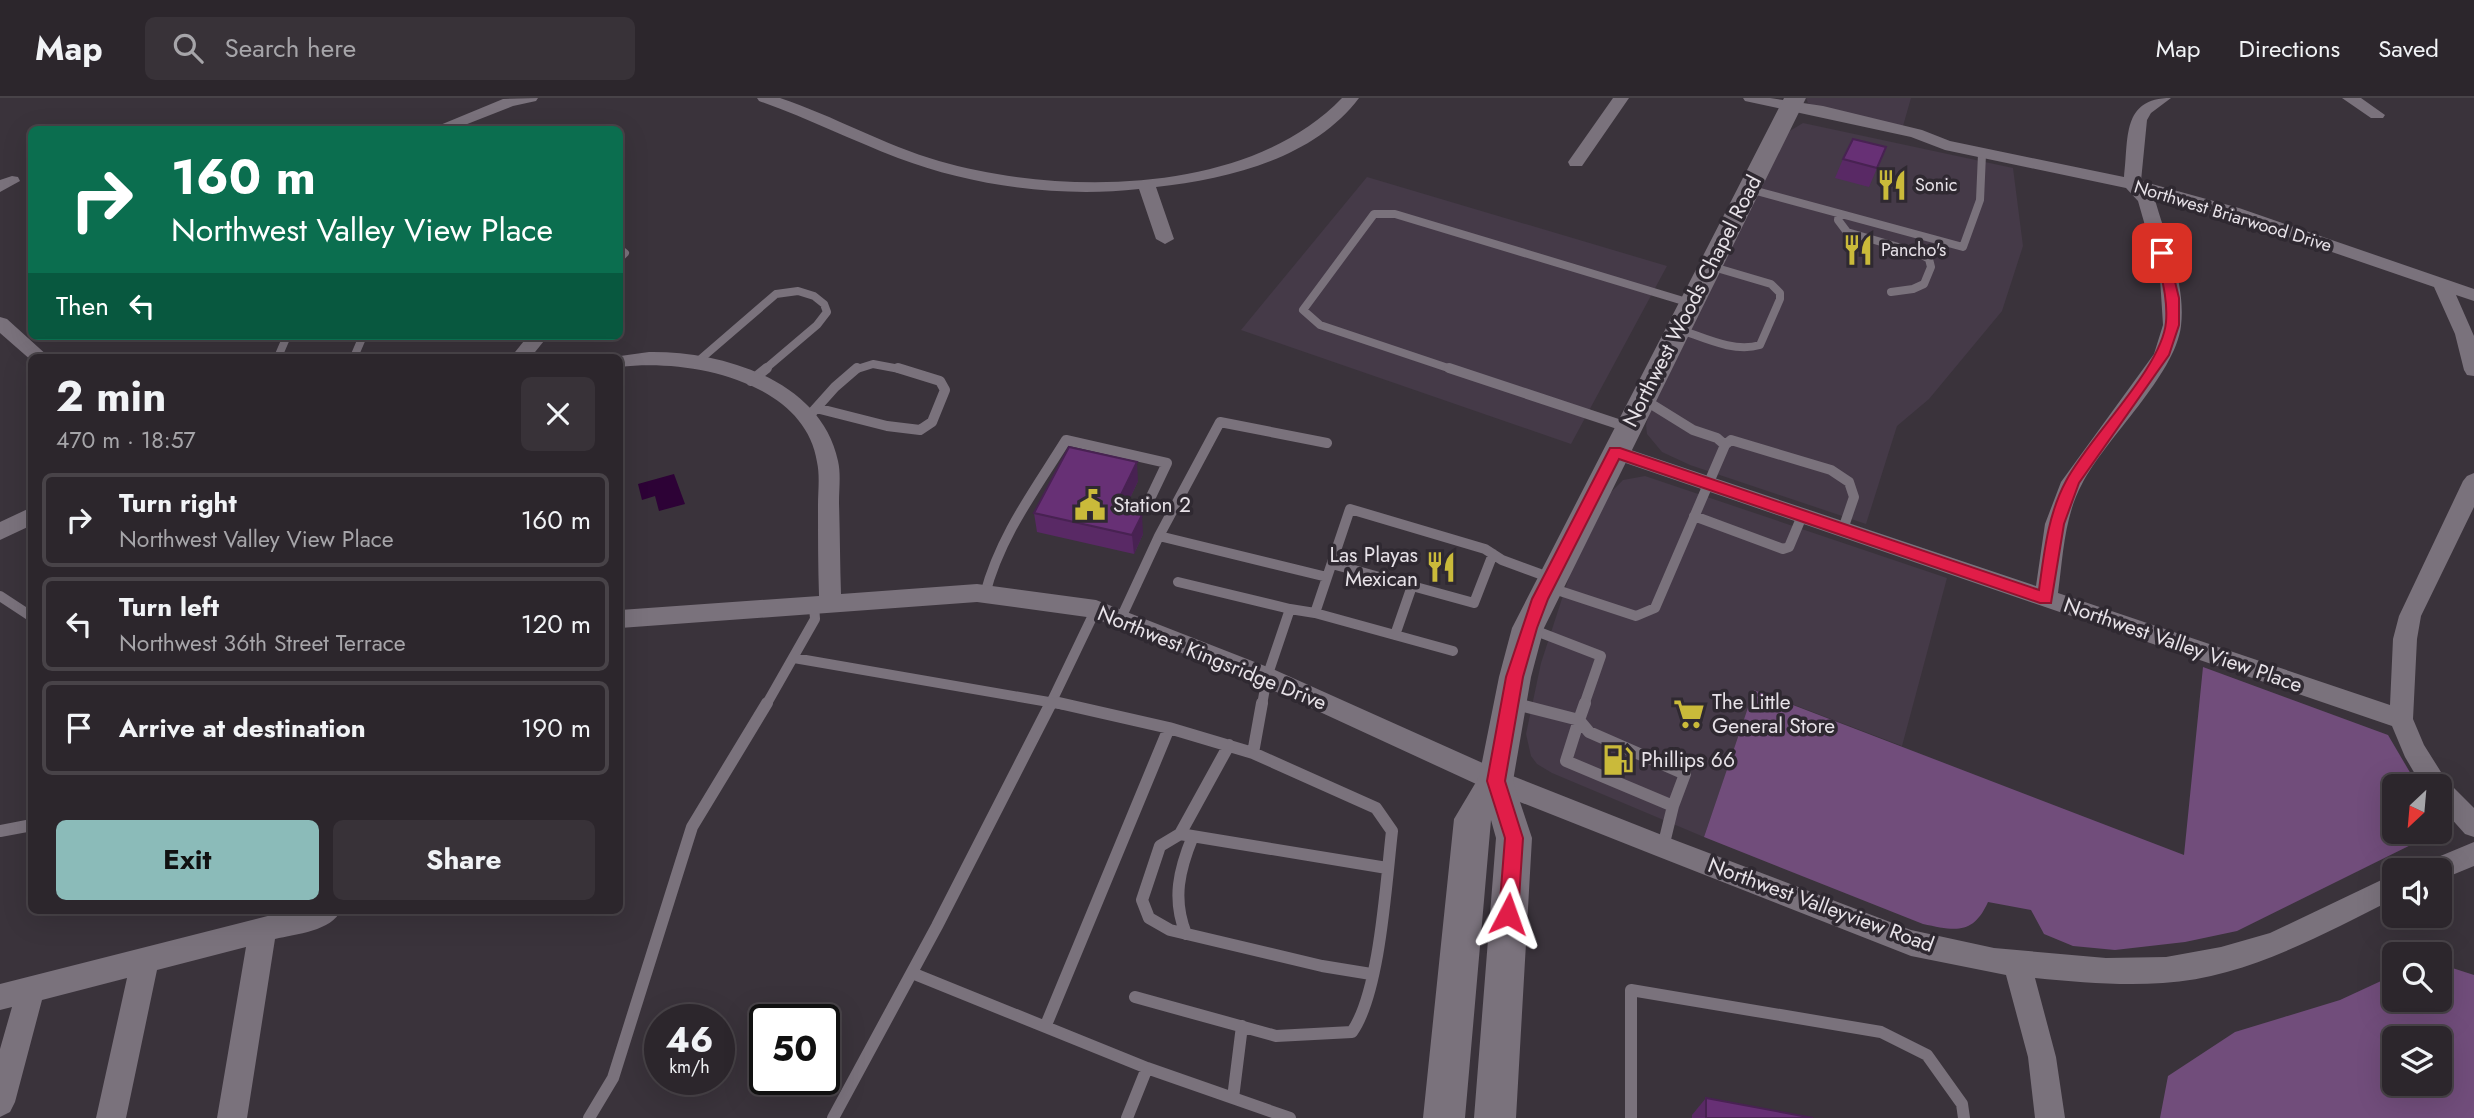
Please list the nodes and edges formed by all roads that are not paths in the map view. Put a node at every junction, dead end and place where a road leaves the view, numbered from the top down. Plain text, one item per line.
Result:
1 (530, 98) edge
2 (765, 98) edge
3 (1351, 98) edge
4 (1621, 98) edge
5 (1751, 98) edge
6 (2163, 98) edge
7 (2350, 98) edge
8 (794, 102) edge
9 (1793, 103) edge
10 (2377, 115) dead end
11 (446, 126) edge
12 (1945, 145) joint
13 (1982, 154) junction
14 (1576, 162) dead end
15 (1146, 184) junction
16 (2132, 184) junction
17 (1749, 189) junction
18 (1839, 214) junction
19 (1165, 239) dead end
20 (1710, 266) junction
21 (2441, 283) junction
22 (1891, 292) dead end
23 (2474, 295) edge
24 (1690, 303) junction
25 (0, 323) edge
26 (1677, 329) junction
27 (25, 335) edge
28 (535, 340) edge
29 (0, 347) edge
30 (523, 354) edge
31 (623, 361) edge
32 (696, 363) junction
33 (2474, 370) edge
34 (751, 381) junction
35 (1642, 398) junction
36 (813, 412) junction
37 (1621, 440) junction
38 (1327, 443) dead end
39 (1726, 444) junction
40 (2474, 481) edge
41 (1709, 484) junction
42 (1174, 510) junction
43 (1694, 516) junction
44 (1802, 516) junction
45 (28, 517) edge
46 (1843, 530) junction
47 (0, 532) edge
48 (1159, 536) junction
49 (1493, 554) junction
50 (1332, 564) junction
51 (1327, 577) junction
52 (1178, 582) dead end
53 (1549, 582) junction
54 (1412, 586) junction
55 (985, 594) junction
56 (0, 596) edge
57 (2046, 598) junction
58 (822, 606) junction
59 (1096, 609) junction
60 (1290, 609) junction
61 (1315, 613) junction
62 (28, 614) edge
63 (1121, 618) junction
64 (623, 619) edge
65 (1528, 628) junction
66 (1395, 635) junction
67 (1453, 650) dead end
68 (794, 658) junction
69 (1267, 677) junction
70 (1051, 701) junction
71 (1510, 702) junction
72 (2401, 719) junction
73 (1579, 720) junction
74 (1169, 728) junction
75 (1228, 746) junction
76 (1253, 753) junction
77 (2430, 774) edge
78 (1496, 781) junction
79 (2452, 802) edge
80 (1674, 806) junction
81 (28, 826) edge
82 (2474, 826) edge
83 (0, 831) edge
84 (1186, 835) junction
85 (1662, 847) junction
86 (2474, 854) edge
87 (2452, 863) edge
88 (1387, 869) junction
89 (2382, 892) edge
90 (321, 914) edge
91 (263, 929) junction
92 (1186, 934) junction
93 (145, 959) junction
94 (2017, 964) junction
95 (912, 973) junction
96 (1371, 974) junction
97 (31, 989) junction
98 (0, 997) edge
99 (1135, 997) dead end
100 (1046, 1025) junction
101 (1242, 1026) junction
102 (1147, 1068) junction
103 (1233, 1098) junction
104 (0, 1102) edge
105 (111, 1118) edge
106 (232, 1118) edge
107 (589, 1118) edge
108 (833, 1118) edge
109 (1127, 1118) edge
110 (1290, 1118) edge
111 (1444, 1118) edge
112 (1495, 1118) edge
113 (1631, 1118) edge
114 (1964, 1118) edge
115 (2050, 1118) edge

1 - 11 street
2 - 8 street
3 - 15 street
4 - 14 street
5 - 9 street
6 - 16 street
7 - 10 street
8 - 15 street
9 - 12 street, Northwest Briarwood Drive
9 - 17 main road, Northwest Woods Chapel Road
12 - 13 street, Northwest Briarwood Drive
13 - 16 street, Northwest Briarwood Drive
13 - 18 lane
15 - 19 street
16 - 21 street, Northwest Briarwood Drive
16 - 57 street
17 - 18 lane
17 - 20 main road, Northwest Woods Chapel Road
18 - 22 lane
20 - 24 main road, Northwest Woods Chapel Road
20 - 26 lane
21 - 23 street, Northwest Briarwood Drive
21 - 33 street
24 - 26 main road, Northwest Woods Chapel Road
24 - 37 lane
25 - 27 street
26 - 35 main road, Northwest Woods Chapel Road
27 - 29 street
28 - 30 street
31 - 32 street
32 - 34 street
32 - 34 lane
34 - 36 street
35 - 37 main road, Northwest Woods Chapel Road
35 - 39 lane
36 - 36 lane
36 - 58 street
37 - 41 street, Northwest Valley View Place
37 - 53 main road, Northwest Woods Chapel Road
38 - 42 lane
39 - 41 lane
39 - 46 lane
40 - 72 street
41 - 43 lane
41 - 44 street, Northwest Valley View Place
42 - 48 lane
42 - 55 lane
43 - 44 lane
43 - 53 lane
44 - 46 street, Northwest Valley View Place
45 - 47 street
46 - 57 street, Northwest Valley View Place
48 - 51 lane
48 - 63 lane
49 - 50 lane
49 - 53 lane
49 - 54 lane
50 - 51 lane
50 - 54 lane
51 - 61 lane
52 - 60 lane
53 - 65 main road, Northwest Woods Chapel Road
54 - 66 lane
55 - 58 street, Northwest Kingsridge Drive
55 - 59 street, Northwest Kingsridge Drive
56 - 62 lane
57 - 72 street, Northwest Valley View Place
58 - 64 street, Northwest Kingsridge Drive
58 - 68 lane
59 - 63 street, Northwest Kingsridge Drive
59 - 70 lane
60 - 61 lane
60 - 69 lane
61 - 66 lane
63 - 69 street, Northwest Kingsridge Drive
65 - 71 main road, Northwest Woods Chapel Road
65 - 73 lane
66 - 67 lane
68 - 70 lane
68 - 107 lane
69 - 76 lane
69 - 78 street, Northwest Kingsridge Drive
70 - 74 lane
70 - 95 lane
71 - 73 lane
71 - 78 main road, Northwest Woods Chapel Road
72 - 77 street
73 - 80 lane
73 - 80 lane
74 - 75 lane
74 - 100 lane
75 - 76 lane
75 - 84 lane
76 - 88 lane
78 - 85 street, Northwest Valleyview Road
78 - 111 main road, Northwest Woods Chapel Road
78 - 112 main road, Northwest Woods Chapel Road
79 - 82 street
80 - 85 lane
81 - 83 lane
84 - 88 lane
84 - 92 lane
84 - 92 lane
85 - 94 street, Northwest Valleyview Road
86 - 87 street
88 - 96 lane
89 - 94 street, Northwest Valleyview Road
90 - 91 street
91 - 93 street
91 - 106 street
92 - 96 lane
93 - 97 street
93 - 105 street
94 - 115 street
95 - 100 lane
95 - 108 lane
96 - 101 lane
97 - 98 street
97 - 104 street
99 - 101 lane
100 - 102 lane
101 - 103 lane
102 - 103 lane
102 - 109 lane
103 - 110 lane
113 - 114 lane

